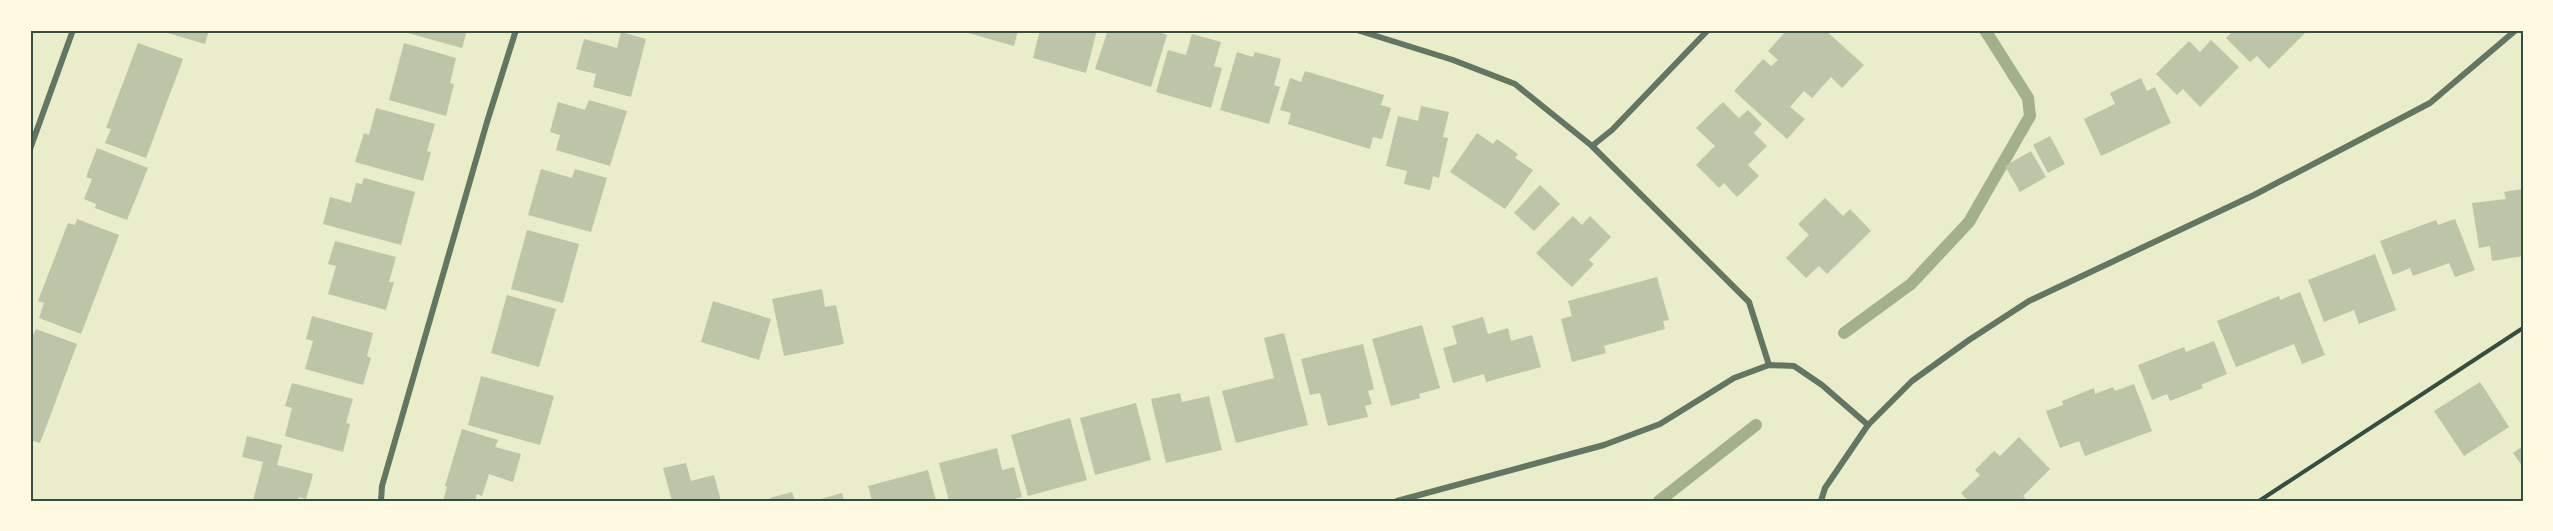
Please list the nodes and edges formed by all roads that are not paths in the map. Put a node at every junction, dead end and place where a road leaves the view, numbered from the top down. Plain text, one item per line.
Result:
1 (73, 30) edge
2 (516, 30) edge
3 (1357, 30) edge
4 (1708, 30) edge
5 (2516, 30) edge
6 (1593, 146) junction
7 (30, 149) edge
8 (1769, 365) junction
9 (1868, 425) junction
10 (381, 501) edge
11 (1397, 501) edge
12 (1821, 501) edge

1 - 7 street
2 - 10 street
3 - 6 street
4 - 6 street
5 - 9 street
6 - 8 street
8 - 9 street
8 - 11 street
9 - 12 street

